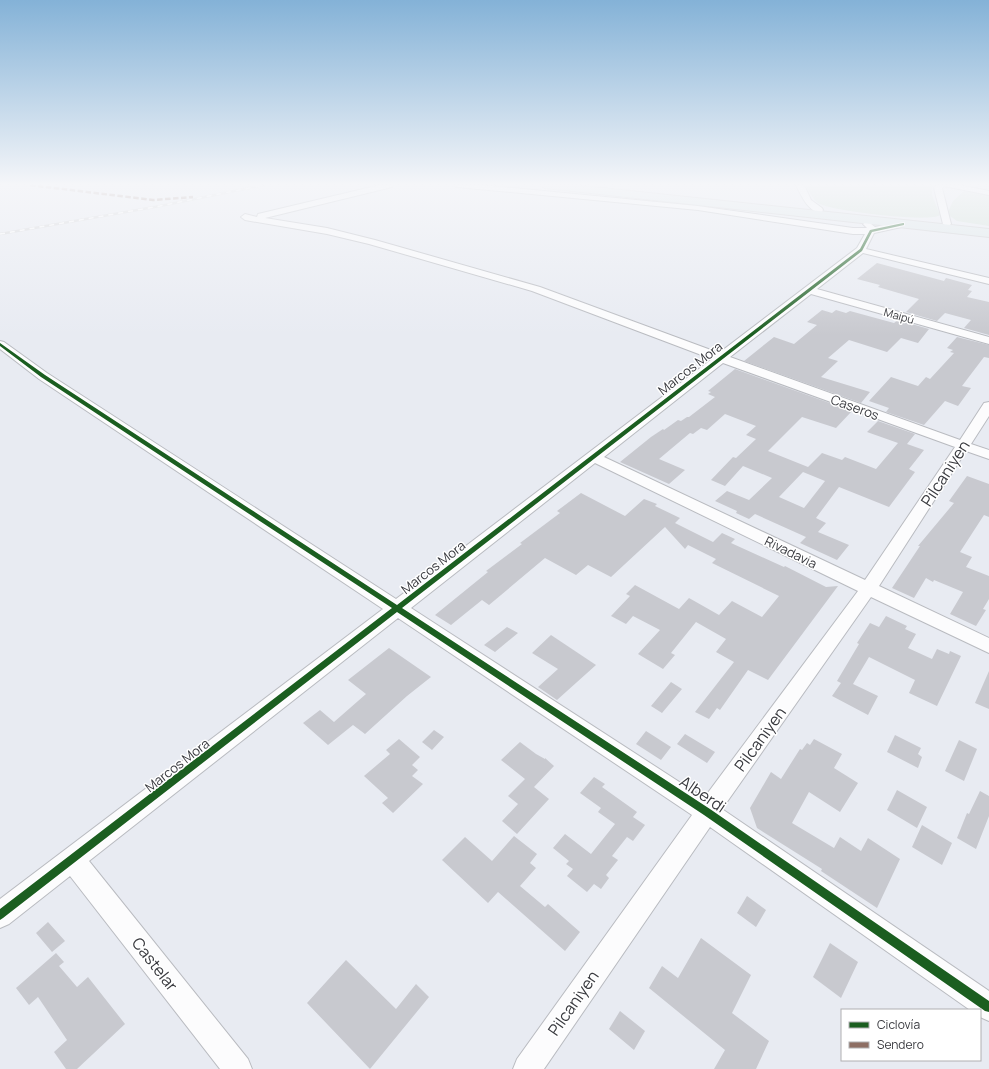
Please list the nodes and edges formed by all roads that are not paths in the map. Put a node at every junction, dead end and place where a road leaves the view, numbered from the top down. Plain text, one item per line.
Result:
1 (342, 235) edge
2 (869, 235) edge
3 (861, 250) junction
4 (989, 281) edge
5 (809, 290) junction
6 (989, 341) edge
7 (0, 344) edge
8 (721, 358) junction
9 (989, 406) edge
10 (963, 446) junction
11 (989, 455) edge
12 (593, 457) junction
13 (868, 590) junction
14 (397, 608) junction
15 (989, 646) edge
16 (707, 812) junction
17 (72, 859) junction
18 (0, 915) edge
19 (989, 1007) edge
20 (238, 1069) edge
21 (527, 1069) edge

1 - 8 street, Caseros
2 - 3 street
3 - 4 street
3 - 5 street, Marcos Mora
5 - 6 street, Maipú
5 - 8 street, Marcos Mora
7 - 14 street, Alberdi
8 - 10 street, Caseros
8 - 12 street, Marcos Mora
9 - 10 street, Pilcaniyen
10 - 11 street, Caseros
10 - 13 street, Pilcaniyen
12 - 13 street, Rivadavia
12 - 14 street, Marcos Mora
13 - 15 street, Rivadavia
13 - 16 street, Pilcaniyen
14 - 16 street, Alberdi
14 - 17 street, Marcos Mora
16 - 19 street, Alberdi
16 - 21 street, Pilcaniyen
17 - 18 street, Marcos Mora
17 - 20 street, Castelar

